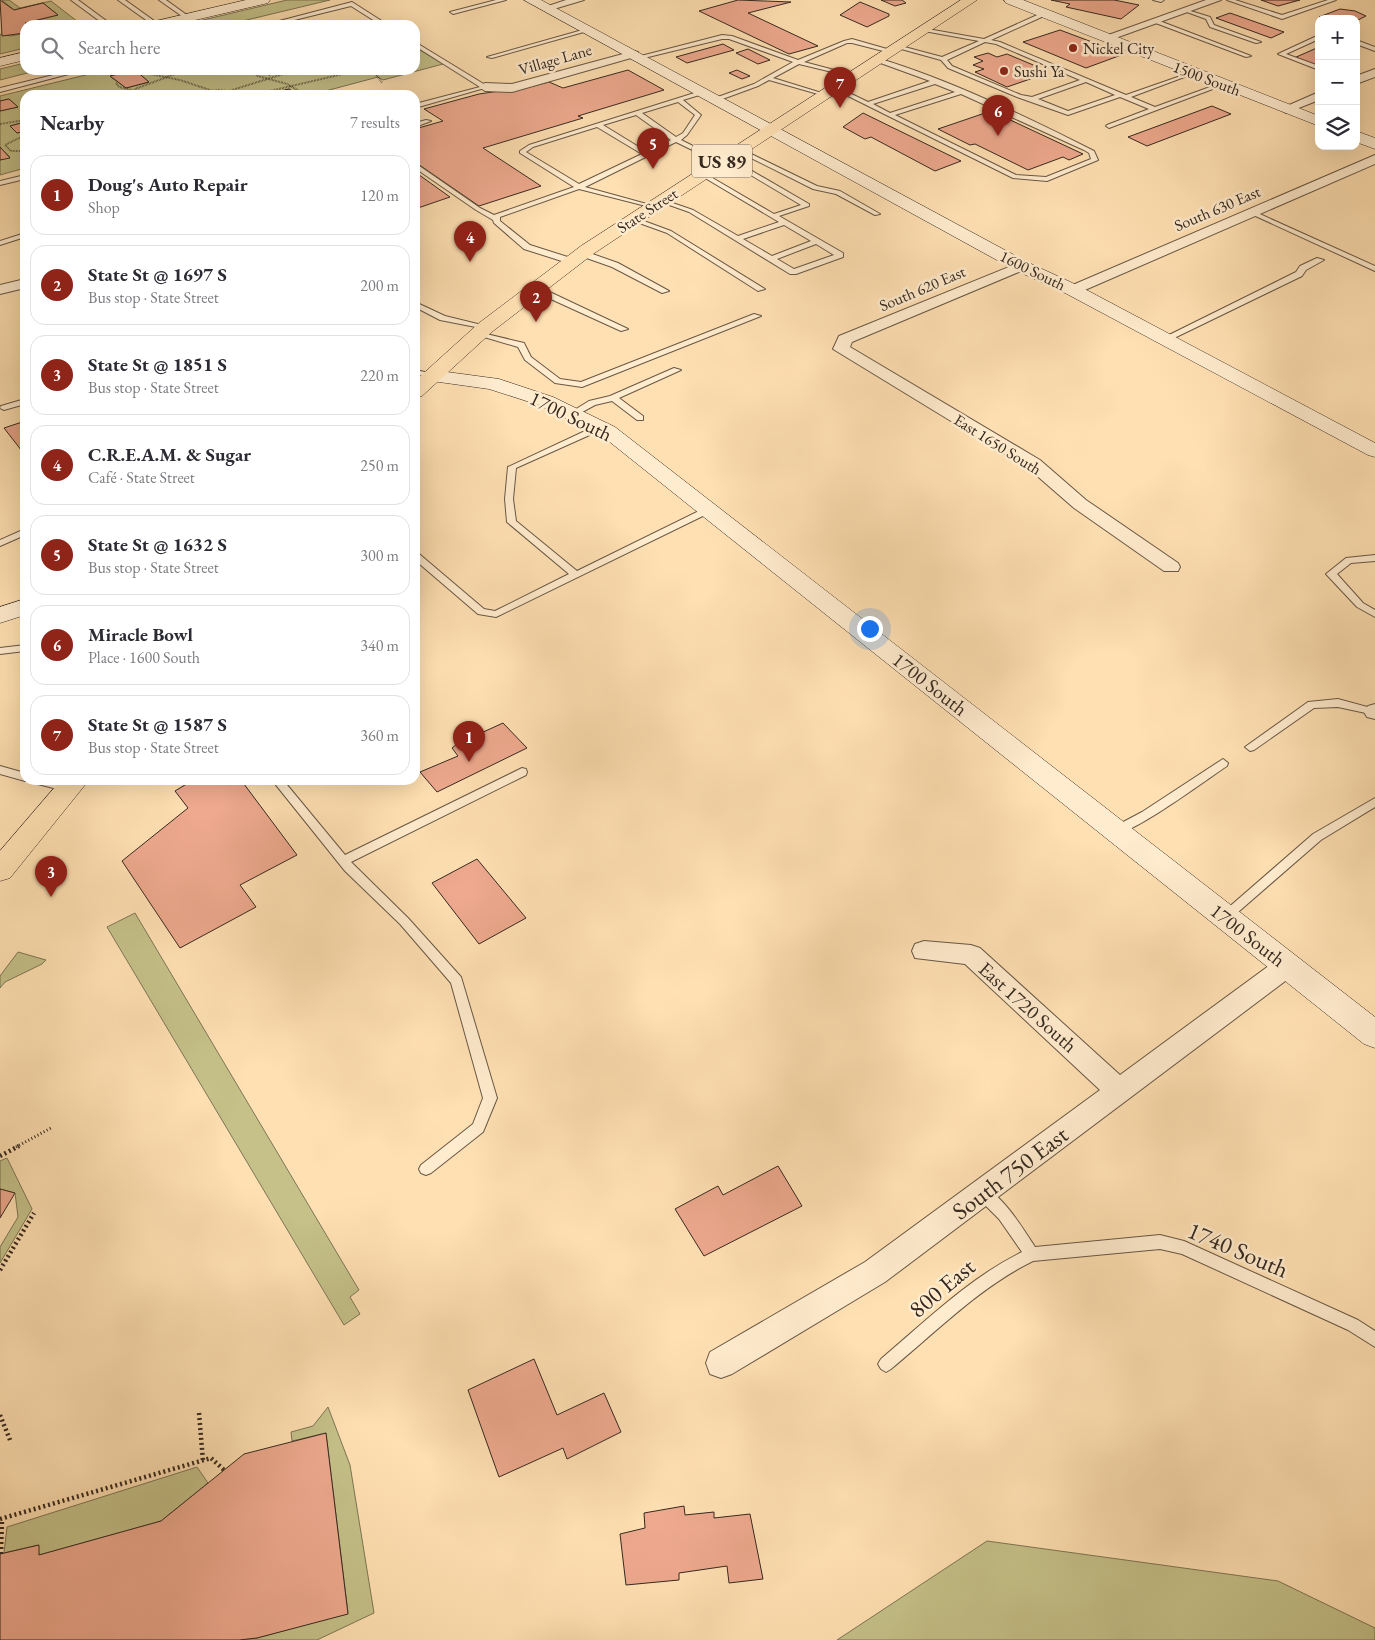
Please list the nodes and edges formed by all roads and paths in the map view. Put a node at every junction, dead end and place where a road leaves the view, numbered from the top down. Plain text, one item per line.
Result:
1 (74, 0) edge
2 (121, 0) edge
3 (162, 0) edge
4 (262, 0) edge
5 (503, 0) edge
6 (532, 0) edge
7 (579, 0) edge
8 (970, 0) edge
9 (1011, 0) edge
10 (1156, 0) edge
11 (1161, 0) edge
12 (1216, 0) edge
13 (1230, 0) edge
14 (1333, 0) edge
15 (547, 8) junction
16 (1186, 10) junction
17 (453, 12) dead end
18 (1044, 14) junction
19 (188, 18) junction
20 (102, 20) edge
21 (150, 20) edge
22 (179, 20) edge
23 (287, 20) edge
24 (377, 20) edge
25 (1155, 21) junction
26 (924, 29) junction
27 (588, 30) junction
28 (1106, 38) junction
29 (1315, 39) edge
30 (986, 40) junction
31 (1258, 42) dead end
32 (1360, 43) edge
33 (420, 47) edge
34 (1375, 48) edge
35 (894, 49) junction
36 (637, 56) junction
37 (1248, 56) dead end
38 (20, 57) edge
39 (490, 57) dead end
40 (943, 59) junction
41 (877, 60) junction
42 (0, 62) edge
43 (798, 62) junction
44 (1315, 67) edge
45 (1193, 72) junction
46 (1375, 73) edge
47 (61, 75) edge
48 (154, 75) edge
49 (170, 75) edge
50 (258, 75) edge
51 (278, 75) edge
52 (339, 75) edge
53 (376, 75) edge
54 (851, 76) junction
55 (163, 77) junction
56 (264, 79) junction
57 (771, 79) junction
58 (1360, 79) edge
59 (1086, 80) junction
60 (937, 81) junction
61 (116, 83) dead end
62 (382, 84) dead end
63 (1223, 84) junction
64 (292, 86) junction
65 (484, 87) junction
66 (136, 89) joint
67 (0, 90) edge
68 (210, 90) edge
69 (232, 90) edge
70 (274, 90) edge
71 (298, 90) edge
72 (829, 91) junction
73 (704, 92) junction
74 (961, 92) junction
75 (1123, 96) junction
76 (1315, 98) edge
77 (1032, 99) junction
78 (679, 100) junction
79 (867, 104) junction
80 (420, 105) edge
81 (1155, 109) junction
82 (1286, 109) junction
83 (637, 113) junction
84 (890, 115) junction
85 (1315, 120) edge
86 (20, 121) edge
87 (428, 121) dead end
88 (420, 123) edge
89 (0, 124) edge
90 (598, 125) junction
91 (1109, 126) dead end
92 (771, 129) junction
93 (20, 137) edge
94 (1360, 138) edge
95 (676, 140) junction
96 (0, 143) edge
97 (7, 143) junction
98 (1375, 144) edge
99 (20, 151) edge
100 (646, 154) junction
101 (729, 156) junction
102 (1375, 159) edge
103 (420, 168) edge
104 (702, 174) junction
105 (20, 177) edge
106 (0, 183) edge
107 (579, 187) junction
108 (656, 204) junction
109 (1251, 212) junction
110 (877, 214) dead end
111 (774, 216) junction
112 (633, 219) junction
113 (496, 220) junction
114 (784, 223) junction
115 (20, 236) edge
116 (737, 239) junction
117 (0, 242) edge
118 (817, 242) junction
119 (576, 257) junction
120 (771, 259) junction
121 (1320, 260) dead end
122 (1021, 266) junction
123 (1375, 269) edge
124 (20, 284) edge
125 (534, 288) junction
126 (0, 290) edge
127 (761, 290) dead end
128 (1073, 290) junction
129 (665, 291) dead end
130 (420, 306) edge
131 (757, 316) dead end
132 (624, 329) dead end
133 (482, 330) junction
134 (1166, 339) junction
135 (842, 349) joint
136 (678, 370) dead end
137 (421, 380) edge
138 (613, 398) junction
139 (20, 403) edge
140 (4, 408) dead end
141 (572, 414) junction
142 (640, 418) dead end
143 (600, 427) junction
144 (1375, 451) edge
145 (708, 510) junction
146 (20, 534) edge
147 (0, 543) edge
148 (1375, 558) edge
149 (420, 559) edge
150 (1170, 567) dead end
151 (576, 575) junction
152 (20, 609) edge
153 (1375, 614) edge
154 (0, 615) edge
155 (20, 649) edge
156 (0, 651) edge
157 (1374, 712) edge
158 (1250, 748) dead end
159 (1223, 763) dead end
160 (0, 770) edge
161 (522, 772) dead end
162 (20, 776) edge
163 (71, 785) edge
164 (281, 785) edge
165 (1375, 802) edge
166 (1116, 831) junction
167 (344, 860) junction
168 (0, 870) edge
169 (1226, 917) junction
170 (924, 951) dead end
171 (1287, 966) junction
172 (1375, 1035) edge
173 (1120, 1091) junction
174 (50, 1128) dead end
175 (0, 1156) edge
176 (426, 1169) dead end
177 (983, 1193) junction
178 (34, 1213) dead end
179 (1032, 1254) junction
180 (0, 1270) edge
181 (1375, 1340) edge
182 (721, 1364) dead end
183 (886, 1364) dead end
184 (199, 1413) dead end
185 (0, 1415) edge
186 (10, 1440) dead end
187 (203, 1460) junction
188 (224, 1470) dead end
189 (1, 1519) edge
190 (1, 1554) dead end

1 - 20 lane
2 - 21 lane
3 - 19 lane
4 - 19 street
5 - 17 lane
6 - 15 street, 1600 South
7 - 15 street
8 - 26 main road, State Street / US 89
9 - 18 street, 1500 South
10 - 11 lane
12 - 16 street
13 - 14 lane
15 - 27 street, 1600 South
16 - 25 street
16 - 31 lane
18 - 28 street, 1500 South
18 - 30 lane
19 - 22 street
23 - 24 lane
25 - 28 street
25 - 37 lane
26 - 30 lane
26 - 35 main road, State Street / US 89
27 - 36 street, 1600 South
27 - 39 lane
28 - 45 street, 1500 South
29 - 44 lane
30 - 40 lane
30 - 59 lane
32 - 34 lane
33 - 65 lane
35 - 40 lane
35 - 41 main road, State Street / US 89
35 - 43 lane
36 - 43 lane
36 - 65 street, Village Lane
36 - 73 street, 1600 South
38 - 42 street
40 - 77 lane
41 - 54 main road, State Street / US 89
41 - 60 lane
43 - 54 lane
43 - 57 lane
45 - 63 street, 1500 South
45 - 75 lane
46 - 58 street
47 - 67 lane
48 - 55 path
49 - 55 path
50 - 56 path
51 - 56 path
52 - 64 path
53 - 62 path
54 - 72 main road, State Street / US 89
55 - 66 path
55 - 68 path
56 - 64 path
56 - 69 path
57 - 72 lane
57 - 73 lane
59 - 75 lane
59 - 77 lane
60 - 74 lane
60 - 79 lane
61 - 66 path
63 - 81 lane
63 - 82 street, 1500 South
64 - 70 path
64 - 71 path
65 - 80 lane
72 - 79 lane
72 - 92 main road, State Street / US 89
73 - 78 lane
73 - 92 street, 1600 South
74 - 84 lane
74 - 84 lane
75 - 77 lane
75 - 81 lane
76 - 82 street
78 - 83 lane
78 - 95 lane
79 - 84 lane
81 - 91 lane
82 - 85 street, 1500 South
83 - 90 lane
83 - 95 lane
86 - 89 path
87 - 88 lane
90 - 100 lane
90 - 107 lane
92 - 101 main road, State Street / US 89
92 - 122 street, 1600 South
93 - 97 path
94 - 98 street
95 - 100 lane
95 - 101 lane
96 - 97 path
97 - 99 path
100 - 107 lane
101 - 104 main road, State Street / US 89
101 - 110 lane
101 - 111 lane
102 - 109 street, South 630 East
103 - 113 lane
104 - 108 main road, State Street / US 89
104 - 111 lane
105 - 106 lane
107 - 108 lane
107 - 113 lane
108 - 112 main road, State Street / US 89
108 - 116 lane
109 - 123 lane
109 - 128 street, South 630 East
111 - 114 lane
112 - 119 main road, State Street / US 89
112 - 127 lane
113 - 119 lane
114 - 116 lane
114 - 118 lane
115 - 117 lane
116 - 120 lane
118 - 120 lane
118 - 120 lane
119 - 125 main road, State Street / US 89
119 - 129 lane
121 - 134 lane
122 - 128 street, 1600 South
122 - 135 street, South 620 East
124 - 126 street
125 - 132 lane
125 - 133 main road, State Street / US 89
128 - 134 street, 1600 South
130 - 133 lane
131 - 133 lane
133 - 137 main road, State Street / US 89
134 - 144 street, 1600 South
135 - 150 street, East 1650 South
136 - 138 lane
137 - 141 street, 1700 South
138 - 141 lane
138 - 142 lane
139 - 140 lane
141 - 143 street, 1700 South
143 - 145 street, 1700 South
143 - 151 lane
145 - 151 lane
145 - 166 street, 1700 South
146 - 147 lane
148 - 153 lane
149 - 151 lane
152 - 154 street
155 - 156 lane
157 - 158 lane
159 - 166 lane
160 - 162 lane
161 - 167 lane
163 - 168 main road
164 - 167 lane
165 - 169 lane
166 - 169 street, 1700 South
167 - 176 lane
169 - 171 street, 1700 South
170 - 173 street, East 1720 South
171 - 172 street, 1700 South
171 - 173 street, South 750 East
173 - 177 street, South 750 East
174 - 175 path
177 - 179 lane
177 - 182 street, South 750 East
178 - 180 path
179 - 181 lane, 1740 South
179 - 183 lane, 800 East
184 - 187 path
185 - 186 path
187 - 188 path
187 - 189 path
189 - 190 path

